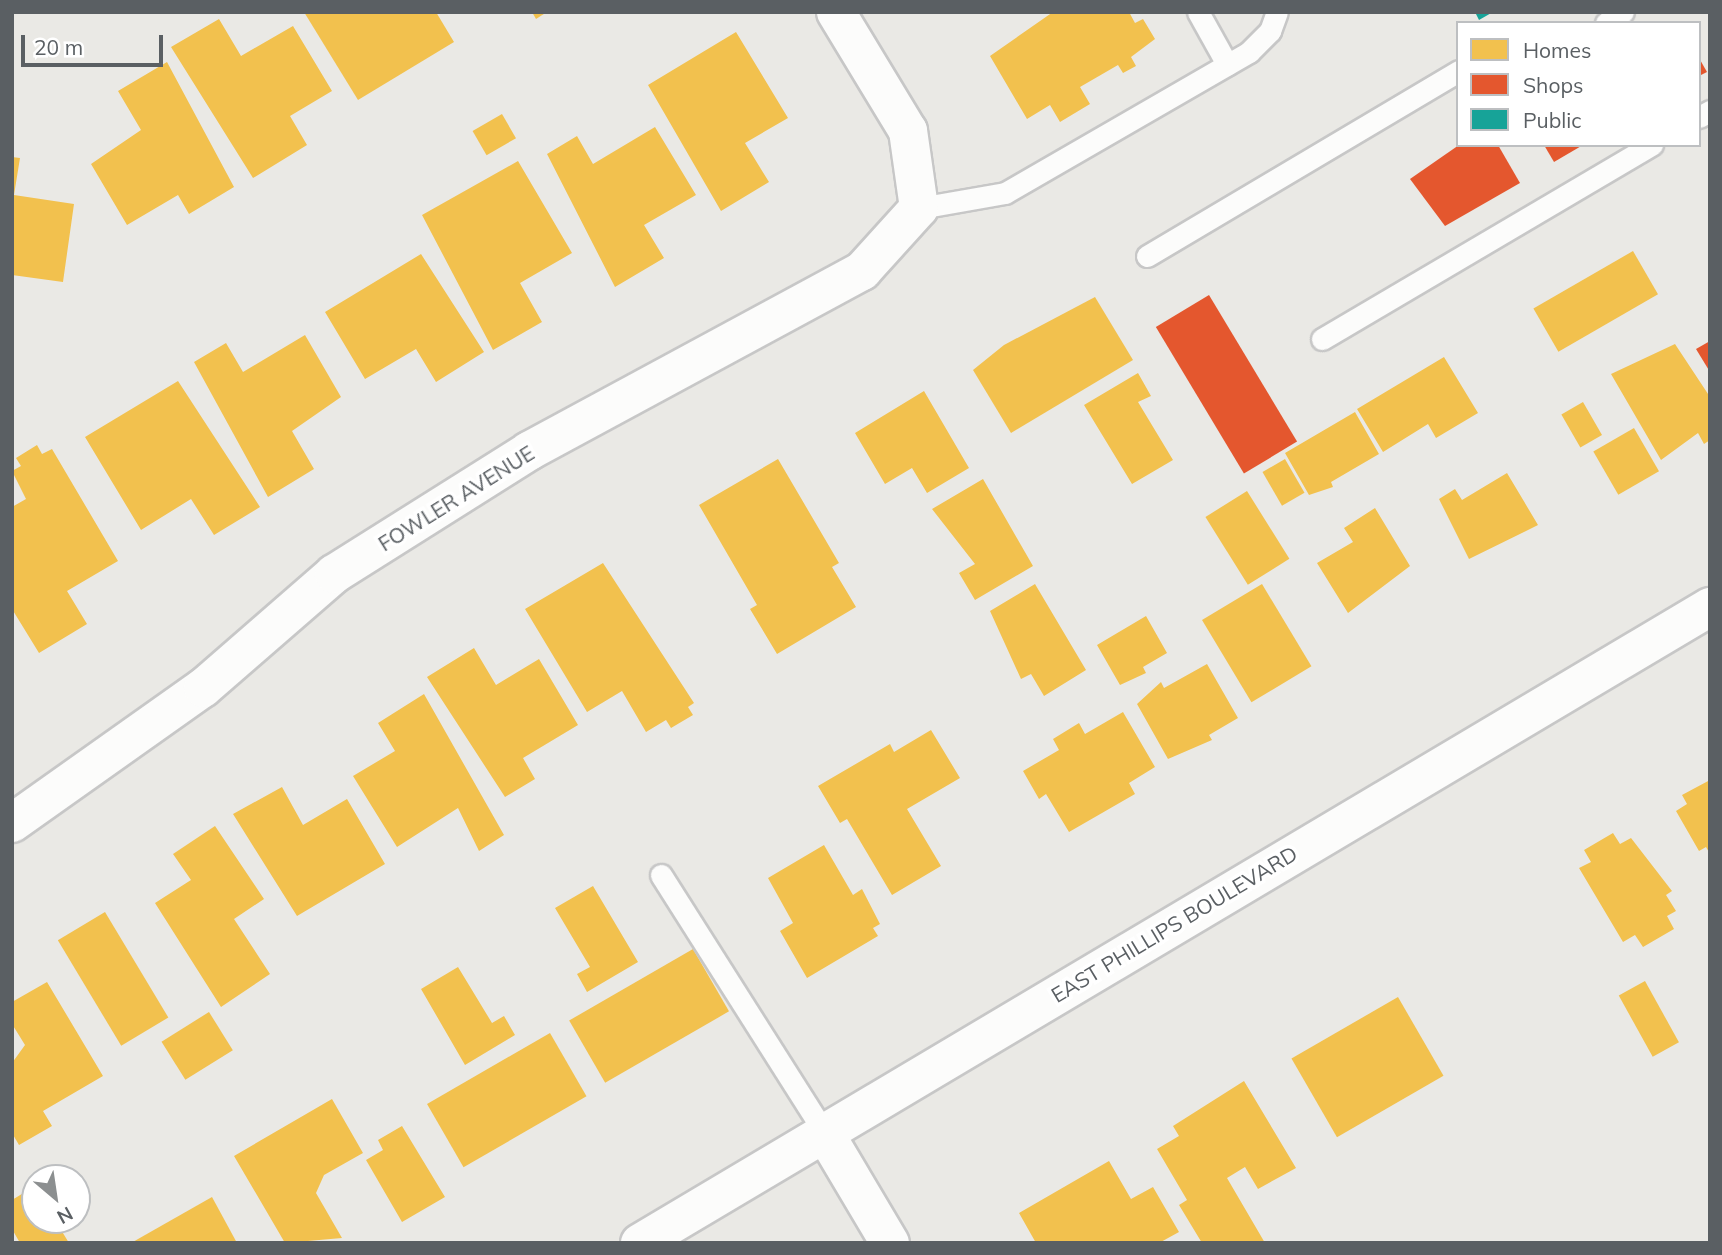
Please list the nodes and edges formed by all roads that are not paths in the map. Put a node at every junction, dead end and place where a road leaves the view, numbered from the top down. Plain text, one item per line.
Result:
1 (836, 12) edge
2 (1198, 12) edge
3 (1277, 12) edge
4 (1227, 64) junction
5 (1456, 72) edge
6 (1649, 147) edge
7 (919, 208) junction
8 (1147, 256) dead end
9 (1322, 339) dead end
10 (1710, 607) edge
11 (12, 823) edge
12 (661, 875) dead end
13 (824, 1132) junction
14 (639, 1243) edge
15 (890, 1243) edge

1 - 7 street
2 - 4 lane
3 - 4 lane
4 - 7 lane
5 - 8 lane
6 - 9 lane
7 - 11 street, FOWLER AVENUE
10 - 13 street, EAST PHILLIPS BOULEVARD
12 - 13 lane
13 - 14 street, EAST PHILLIPS BOULEVARD
13 - 15 street

